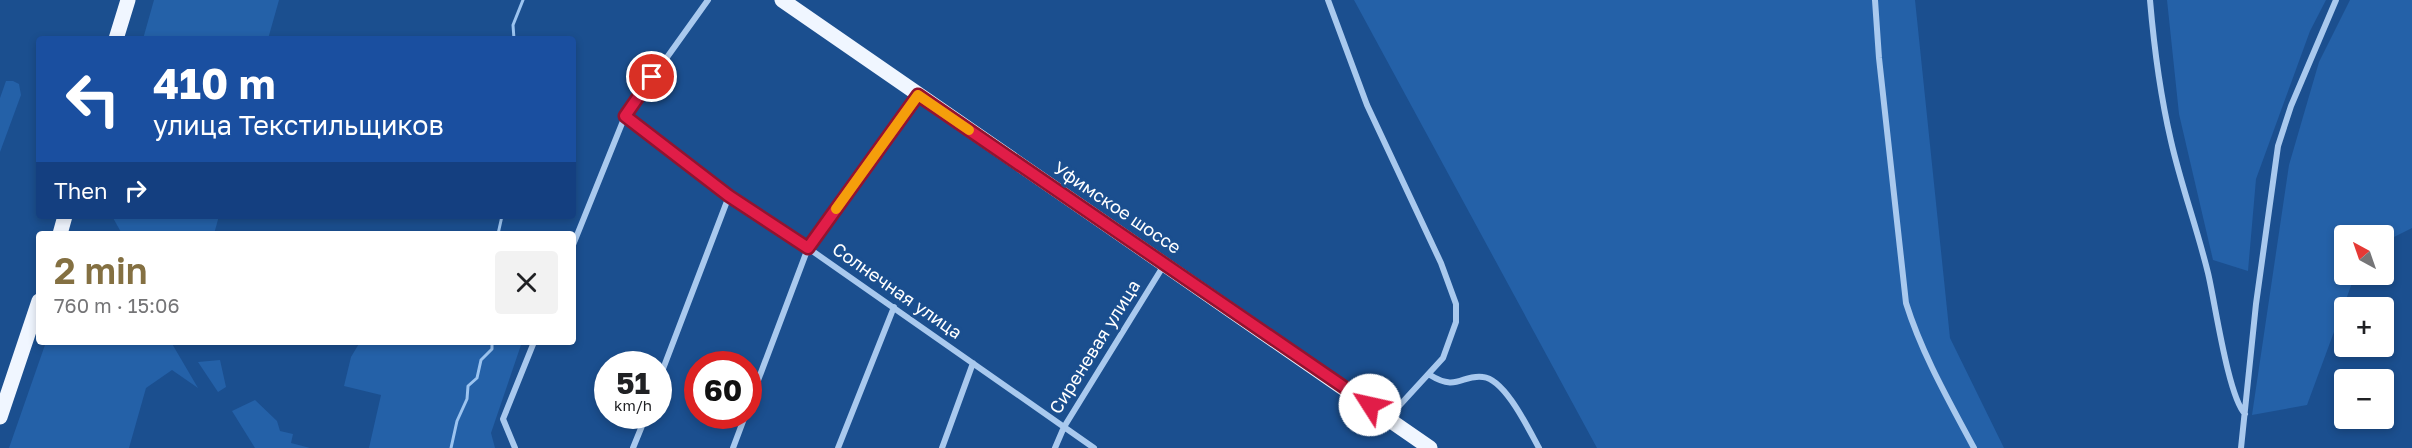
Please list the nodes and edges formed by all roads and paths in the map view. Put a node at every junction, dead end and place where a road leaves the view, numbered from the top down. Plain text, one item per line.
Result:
1 (128, 0) edge
2 (708, 0) edge
3 (782, 0) edge
4 (1328, 0) edge
5 (1875, 0) edge
6 (2150, 0) edge
7 (2336, 0) edge
8 (117, 36) edge
9 (918, 95) junction
10 (625, 116) junction
11 (729, 196) junction
12 (576, 238) edge
13 (808, 248) junction
14 (1165, 264) junction
15 (894, 308) junction
16 (36, 310) edge
17 (533, 345) edge
18 (670, 351) edge
19 (973, 363) junction
20 (762, 370) edge
21 (1430, 375) junction
22 (2245, 414) junction
23 (0, 417) edge
24 (1388, 418) junction
25 (1064, 427) junction
26 (641, 429) edge
27 (740, 429) edge
28 (515, 448) edge
29 (633, 448) edge
30 (733, 448) edge
31 (838, 448) edge
32 (942, 448) edge
33 (1055, 448) edge
34 (1094, 448) edge
35 (1430, 448) edge
36 (1539, 448) edge
37 (1974, 448) edge
38 (2241, 448) edge

1 - 8 main road
2 - 10 street
3 - 9 main road, Уфимское шоссе
4 - 21 street
5 - 37 street
6 - 22 street
7 - 22 street
9 - 13 street
9 - 14 main road, Уфимское шоссе
10 - 11 street, Солнечная улица
10 - 12 street
11 - 13 street, Солнечная улица
11 - 18 street
13 - 15 street, Солнечная улица
13 - 20 street
14 - 24 main road, Уфимское шоссе
14 - 25 street, Сиреневая улица
15 - 19 street, Солнечная улица
15 - 31 street
16 - 23 main road
17 - 28 street
19 - 25 street, Солнечная улица
19 - 32 street
21 - 24 street
21 - 36 street
22 - 38 street
24 - 35 main road, Уфимское шоссе
25 - 33 street, Сиреневая улица
25 - 34 street, Солнечная улица
26 - 29 street
27 - 30 street

